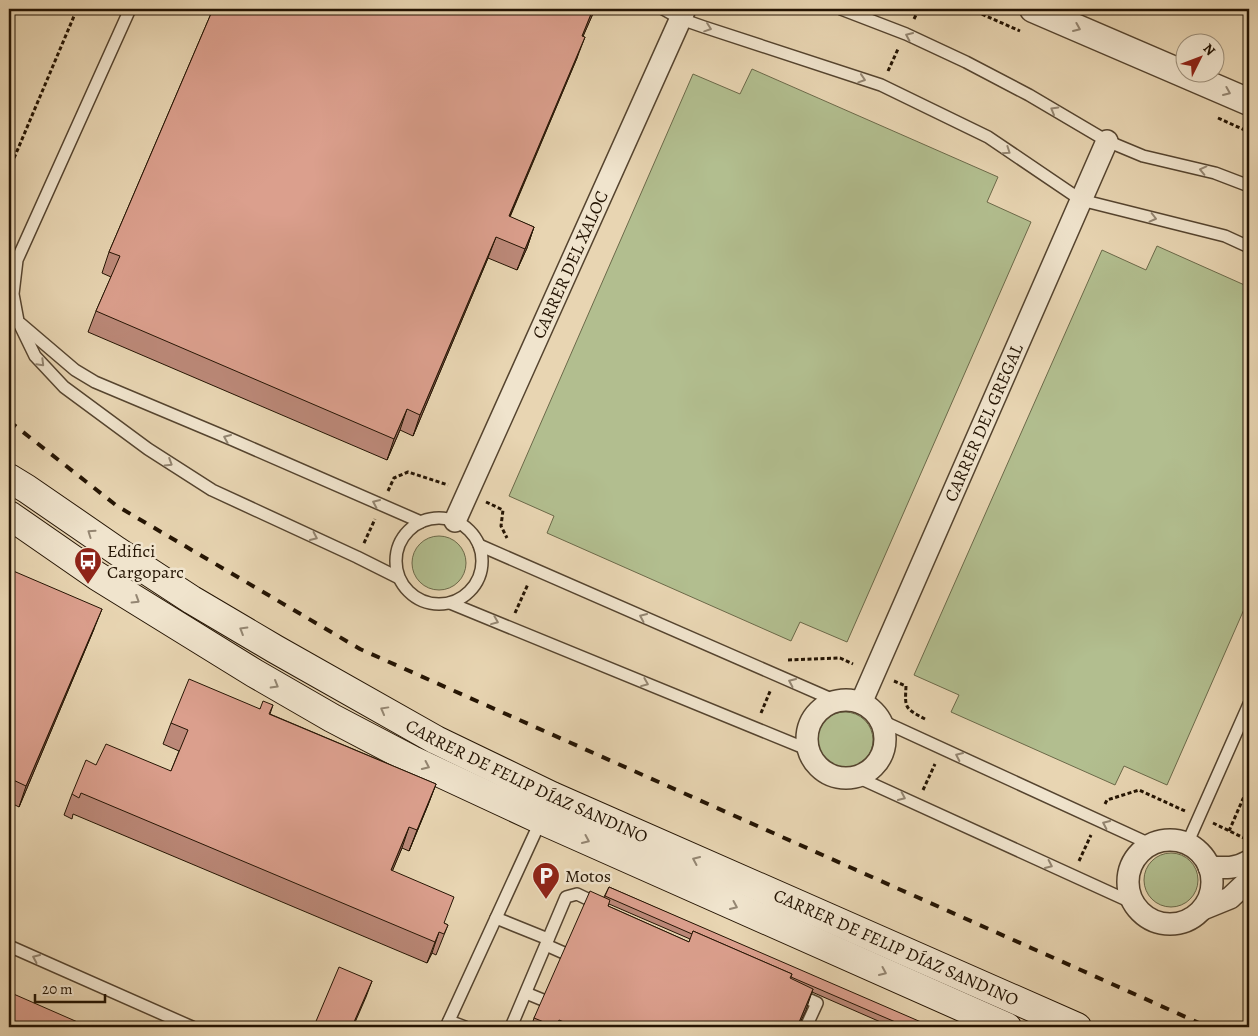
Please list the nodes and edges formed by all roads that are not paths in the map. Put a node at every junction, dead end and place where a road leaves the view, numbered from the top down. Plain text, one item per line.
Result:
1 (130, 9) edge
2 (841, 9) edge
3 (1032, 9) edge
4 (676, 12) edge
5 (1249, 102) edge
6 (1107, 141) junction
7 (1249, 186) edge
8 (1081, 200) junction
9 (1249, 247) edge
10 (18, 321) junction
11 (9, 478) edge
12 (9, 515) edge
13 (455, 521) junction
14 (421, 522) junction
15 (479, 545) junction
16 (399, 578) junction
17 (450, 603) junction
18 (836, 701) junction
19 (861, 703) junction
20 (1249, 704) edge
21 (880, 720) junction
22 (809, 750) junction
23 (857, 777) junction
24 (547, 808) junction
25 (1150, 844) junction
26 (1187, 844) junction
27 (1249, 861) edge
28 (1209, 867) junction
29 (1249, 877) edge
30 (1133, 903) junction
31 (1203, 909) junction
32 (612, 910) edge
33 (496, 918) junction
34 (547, 942) junction
35 (9, 946) edge
36 (564, 953) edge
37 (790, 991) edge
38 (526, 993) junction
39 (543, 1000) edge
40 (448, 1024) edge
41 (192, 1027) edge
42 (465, 1027) edge
43 (511, 1027) edge
44 (806, 1027) edge
45 (1007, 1027) edge
46 (1077, 1027) edge

1 - 10 lane
6 -> 2 lane
3 -> 5 street
4 -> 8 lane
4 - 13 street, CARRER DEL XALOC
7 -> 6 lane
6 - 8 street, CARRER DEL GREGAL
8 -> 9 lane
8 - 19 street, CARRER DEL GREGAL
14 -> 10 lane
10 -> 16 lane
24 -> 11 main road, CARRER DE FELIP DÍAZ SANDINO
12 -> 24 main road, CARRER DE FELIP DÍAZ SANDINO
13 - 14 lane
13 - 15 lane
14 - 16 lane
15 - 17 lane
18 -> 15 lane
16 - 17 lane
17 -> 22 lane
18 - 19 street
18 - 22 street
19 - 21 street
20 - 26 lane
21 - 23 street
25 -> 21 lane
22 - 23 street
23 -> 30 lane
24 - 33 lane
24 -> 45 main road, CARRER DE FELIP DÍAZ SANDINO
46 -> 24 main road, CARRER DE FELIP DÍAZ SANDINO
25 - 26 street
25 - 30 street
26 - 28 street
27 - 28 street
28 - 31 street
29 - 31 street
30 - 31 street
32 - 34 lane
33 - 34 lane
33 - 40 lane
34 - 36 lane
34 - 38 lane
41 -> 35 lane
37 - 44 lane
38 - 39 lane
38 - 43 lane
40 - 42 lane

